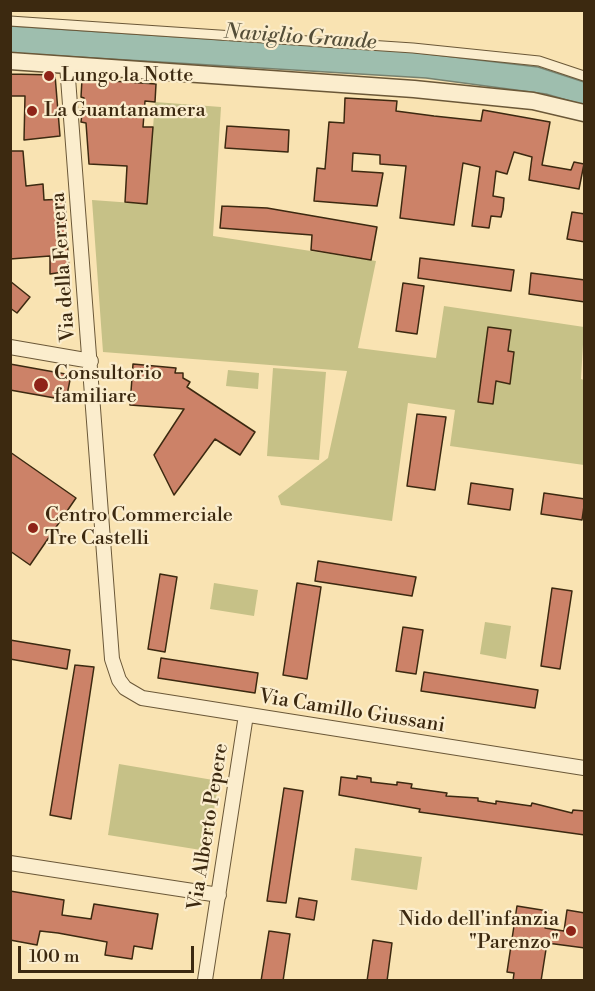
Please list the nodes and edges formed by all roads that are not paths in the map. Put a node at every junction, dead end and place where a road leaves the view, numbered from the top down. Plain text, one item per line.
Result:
1 (10, 21) edge
2 (10, 61) edge
3 (67, 65) junction
4 (585, 76) edge
5 (585, 113) edge
6 (10, 347) edge
7 (91, 361) junction
8 (119, 680) joint
9 (246, 714) junction
10 (585, 768) edge
11 (10, 863) edge
12 (219, 895) junction
13 (205, 981) edge

1 - 4 street
2 - 3 street
3 - 5 street
3 - 7 street, Via della Ferrera
6 - 7 street
7 - 8 street, Via della Ferrera
8 - 9 street, Via Camillo Giussani
9 - 10 street, Via Camillo Giussani
9 - 12 street, Via Alberto Pepere
11 - 12 street
12 - 13 street, Via Alberto Pepere

